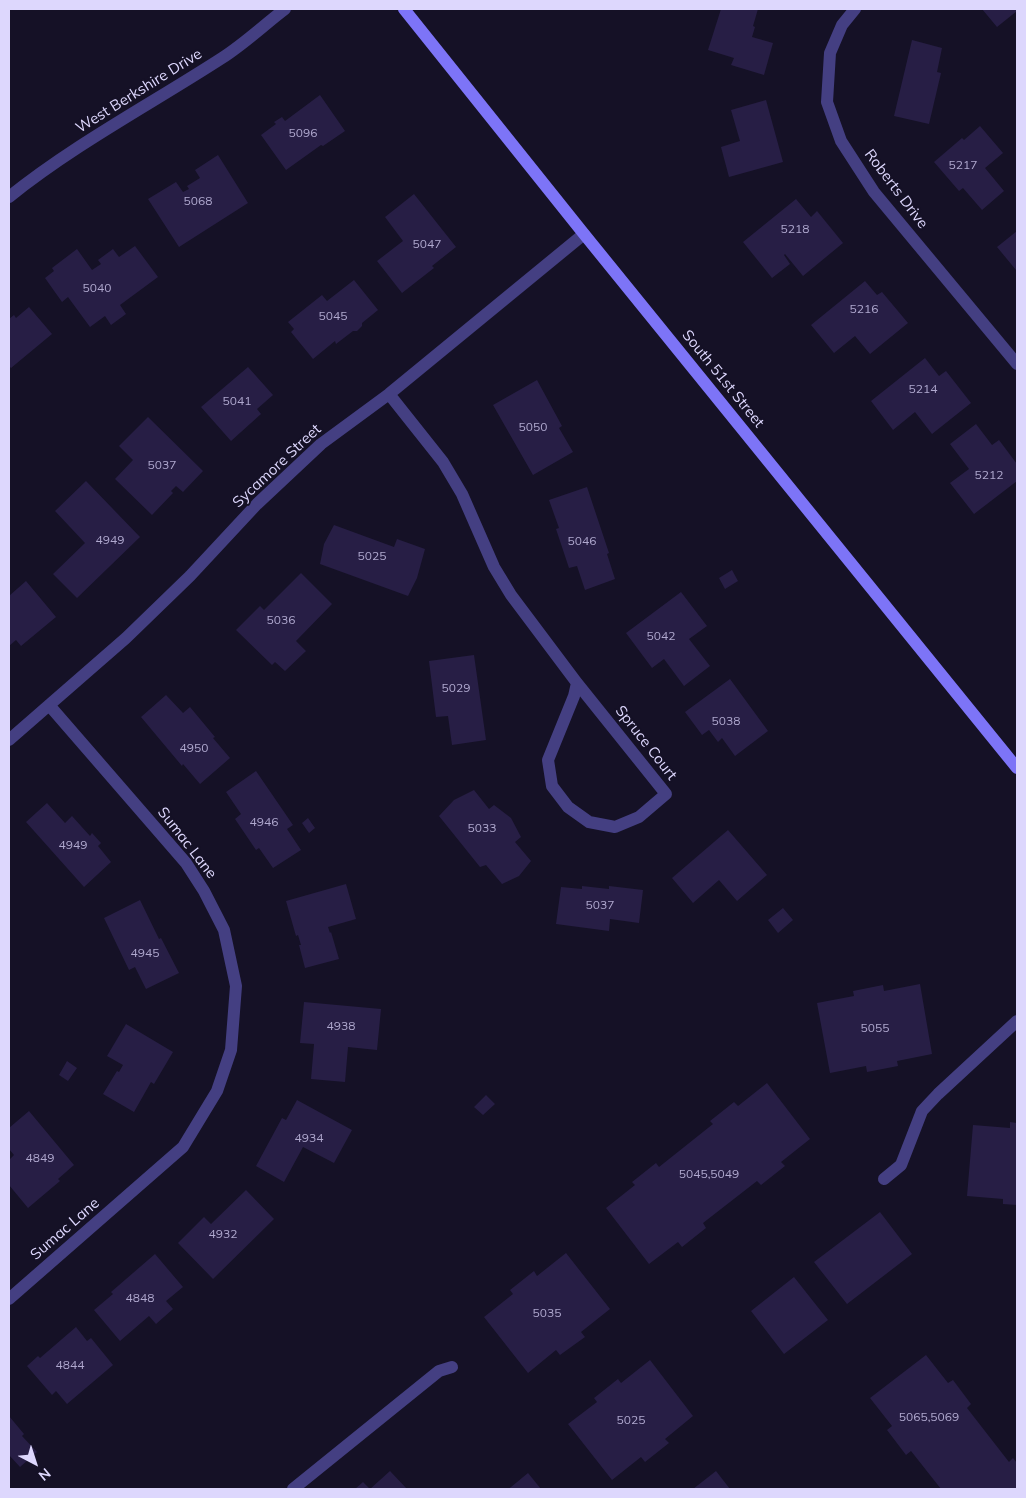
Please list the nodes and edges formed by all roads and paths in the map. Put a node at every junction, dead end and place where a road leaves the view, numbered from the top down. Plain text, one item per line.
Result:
1 (285, 9) edge
2 (404, 9) edge
3 (855, 9) edge
4 (9, 197) edge
5 (584, 234) junction
6 (1017, 364) edge
7 (389, 394) junction
8 (577, 683) junction
9 (49, 705) junction
10 (9, 740) edge
11 (1017, 768) edge
12 (1017, 1021) edge
13 (884, 1179) dead end
14 (9, 1299) edge
15 (452, 1367) dead end
16 (293, 1489) edge

1 - 4 street, West Berkshire Drive
2 - 5 street, South 51st Street
3 - 6 street, Roberts Drive
5 - 7 street, Sycamore Street
5 - 11 street, South 51st Street
7 - 8 street, Spruce Court
7 - 9 street, Sycamore Street
8 - 8 street, Spruce Court
9 - 10 street, Sycamore Street
9 - 14 street, Sumac Lane
12 - 13 street
15 - 16 street

